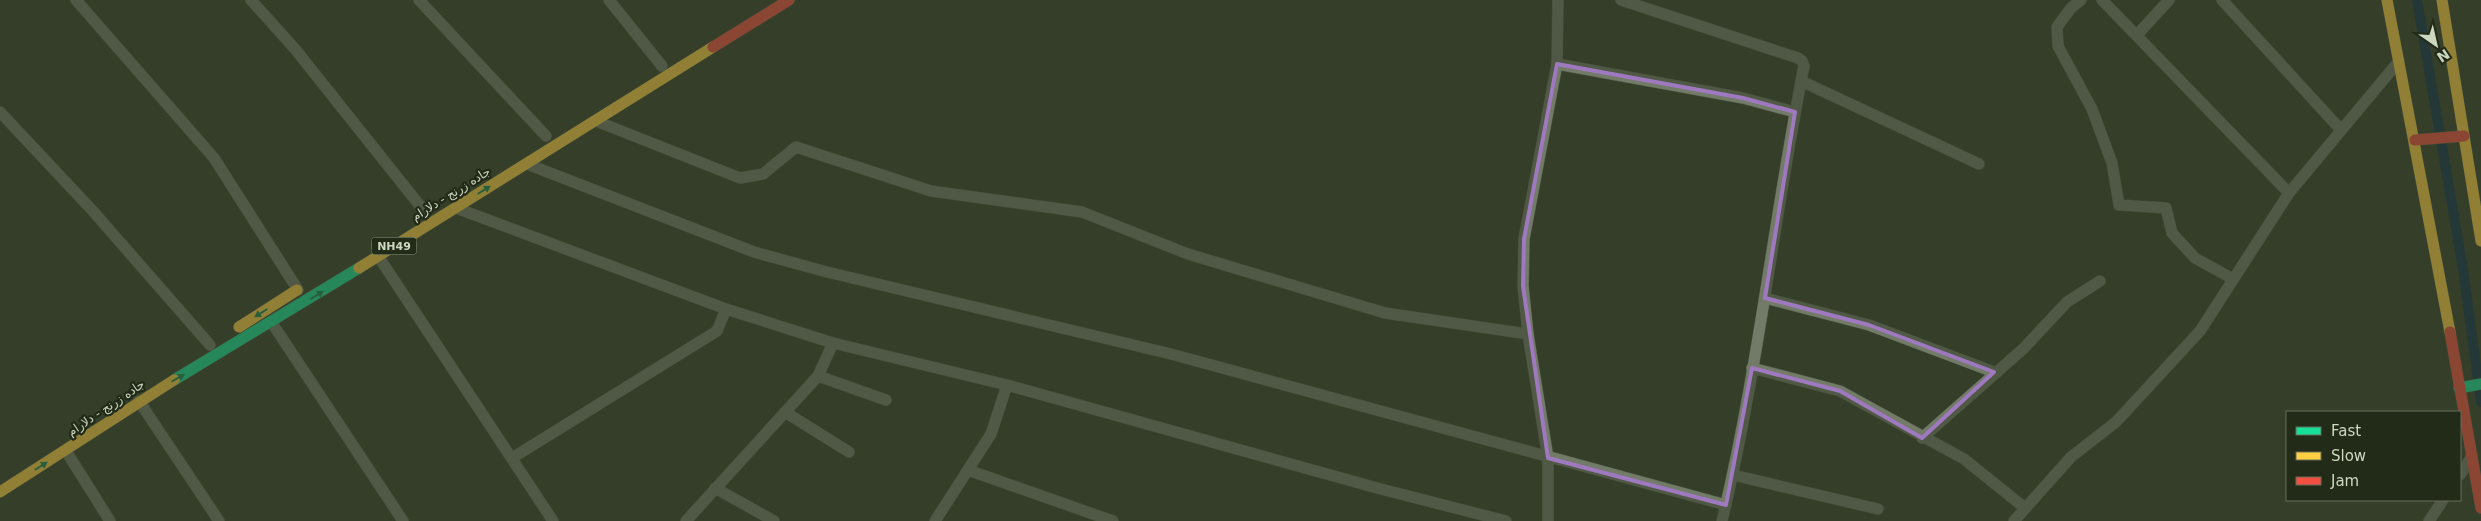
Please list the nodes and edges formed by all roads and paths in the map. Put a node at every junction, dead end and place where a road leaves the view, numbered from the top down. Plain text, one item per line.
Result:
1 (76, 0) edge
2 (251, 0) edge
3 (419, 0) edge
4 (609, 0) edge
5 (789, 0) edge
6 (1558, 0) edge
7 (1620, 0) edge
8 (2081, 0) edge
9 (2102, 0) edge
10 (2170, 0) edge
11 (2222, 0) edge
12 (2387, 0) edge
13 (2442, 0) edge
14 (2137, 35) junction
15 (685, 50) dead end
16 (2400, 61) junction
17 (1557, 64) junction
18 (662, 66) junction
19 (1801, 81) junction
20 (612, 96) dead end
21 (0, 112) edge
22 (1795, 112) junction
23 (596, 121) junction
24 (2341, 130) junction
25 (546, 136) dead end
26 (2464, 136) junction
27 (2415, 140) junction
28 (526, 164) junction
29 (1980, 164) dead end
30 (2289, 193) junction
31 (456, 208) junction
32 (425, 212) dead end
33 (2481, 241) edge
34 (378, 256) junction
35 (2233, 279) junction
36 (2100, 281) dead end
37 (302, 287) joint
38 (1766, 298) junction
39 (726, 309) junction
40 (272, 323) junction
41 (1528, 334) junction
42 (833, 343) junction
43 (210, 345) junction
44 (1752, 368) junction
45 (1994, 372) junction
46 (818, 376) junction
47 (2481, 384) edge
48 (1007, 385) junction
49 (2459, 388) junction
50 (886, 400) dead end
51 (139, 401) junction
52 (785, 412) junction
53 (93, 418) dead end
54 (1922, 438) junction
55 (66, 451) junction
56 (849, 452) dead end
57 (2472, 456) junction
58 (512, 458) junction
59 (1548, 458) junction
60 (968, 470) junction
61 (2461, 473) edge
62 (1733, 476) junction
63 (716, 488) junction
64 (0, 492) edge
65 (2442, 501) edge
66 (1726, 504) junction
67 (2025, 508) junction
68 (2481, 508) edge
69 (1878, 509) dead end
70 (110, 521) edge
71 (219, 521) edge
72 (403, 521) edge
73 (554, 521) edge
74 (686, 521) edge
75 (774, 521) edge
76 (935, 521) edge
77 (1112, 521) edge
78 (1506, 521) edge
79 (1548, 521) edge
80 (1722, 521) edge
81 (2014, 521) edge
82 (2429, 521) edge

1 - 37 street
2 - 32 street
3 - 25 street
4 - 18 street
5 - 23 main road, جاده زرنج - دلارام / NH49
6 - 17 street
7 - 19 street
8 - 35 street
9 - 14 street
10 - 14 street
11 - 24 street
12 - 16 main road
13 - 26 main road
14 - 30 street
15 - 18 main road
16 - 24 street
16 - 27 main road
17 - 22 street
17 - 41 street
18 - 20 main road
19 - 22 street
19 - 29 street
21 - 43 street
22 - 38 street
23 - 28 main road, جاده زرنج - دلارام / NH49
23 - 41 street
24 - 30 street
26 - 27 main road
26 - 33 main road
27 - 49 main road
31 -> 28 main road, جاده زرنج - دلارام / NH49
28 - 59 street
30 - 35 street
31 - 34 main road, جاده زرنج - دلارام / NH49
31 - 39 street
40 -> 34 main road, جاده زرنج - دلارام / NH49
34 - 58 street
35 - 67 street
36 - 45 street
37 -> 43 main road, جاده زرنج - دلارام
38 - 44 street
38 - 45 street
39 - 42 street
39 - 58 street
51 -> 40 main road, جاده زرنج - دلارام / NH49
40 - 72 street
41 - 59 street
42 - 46 street
42 - 48 street
43 - 53 main road, جاده زرنج - دلارام
44 - 54 street
44 - 62 street
45 - 54 street
46 - 50 street
46 - 52 street
47 - 49 main road
48 - 60 street
48 - 78 street
49 - 57 main road
51 - 55 main road, جاده زرنج - دلارام / NH49
51 - 71 street
52 - 56 street
52 - 63 street
54 - 67 street
64 -> 55 main road, جاده زرنج - دلارام / NH49
55 - 70 street
57 - 61 street
57 - 68 main road
58 - 73 street
59 - 66 street
59 - 79 street
60 - 76 street
60 - 77 street
62 - 66 street
62 - 69 street
63 - 74 street
63 - 75 street
65 - 82 street
66 - 80 street
67 - 81 street

